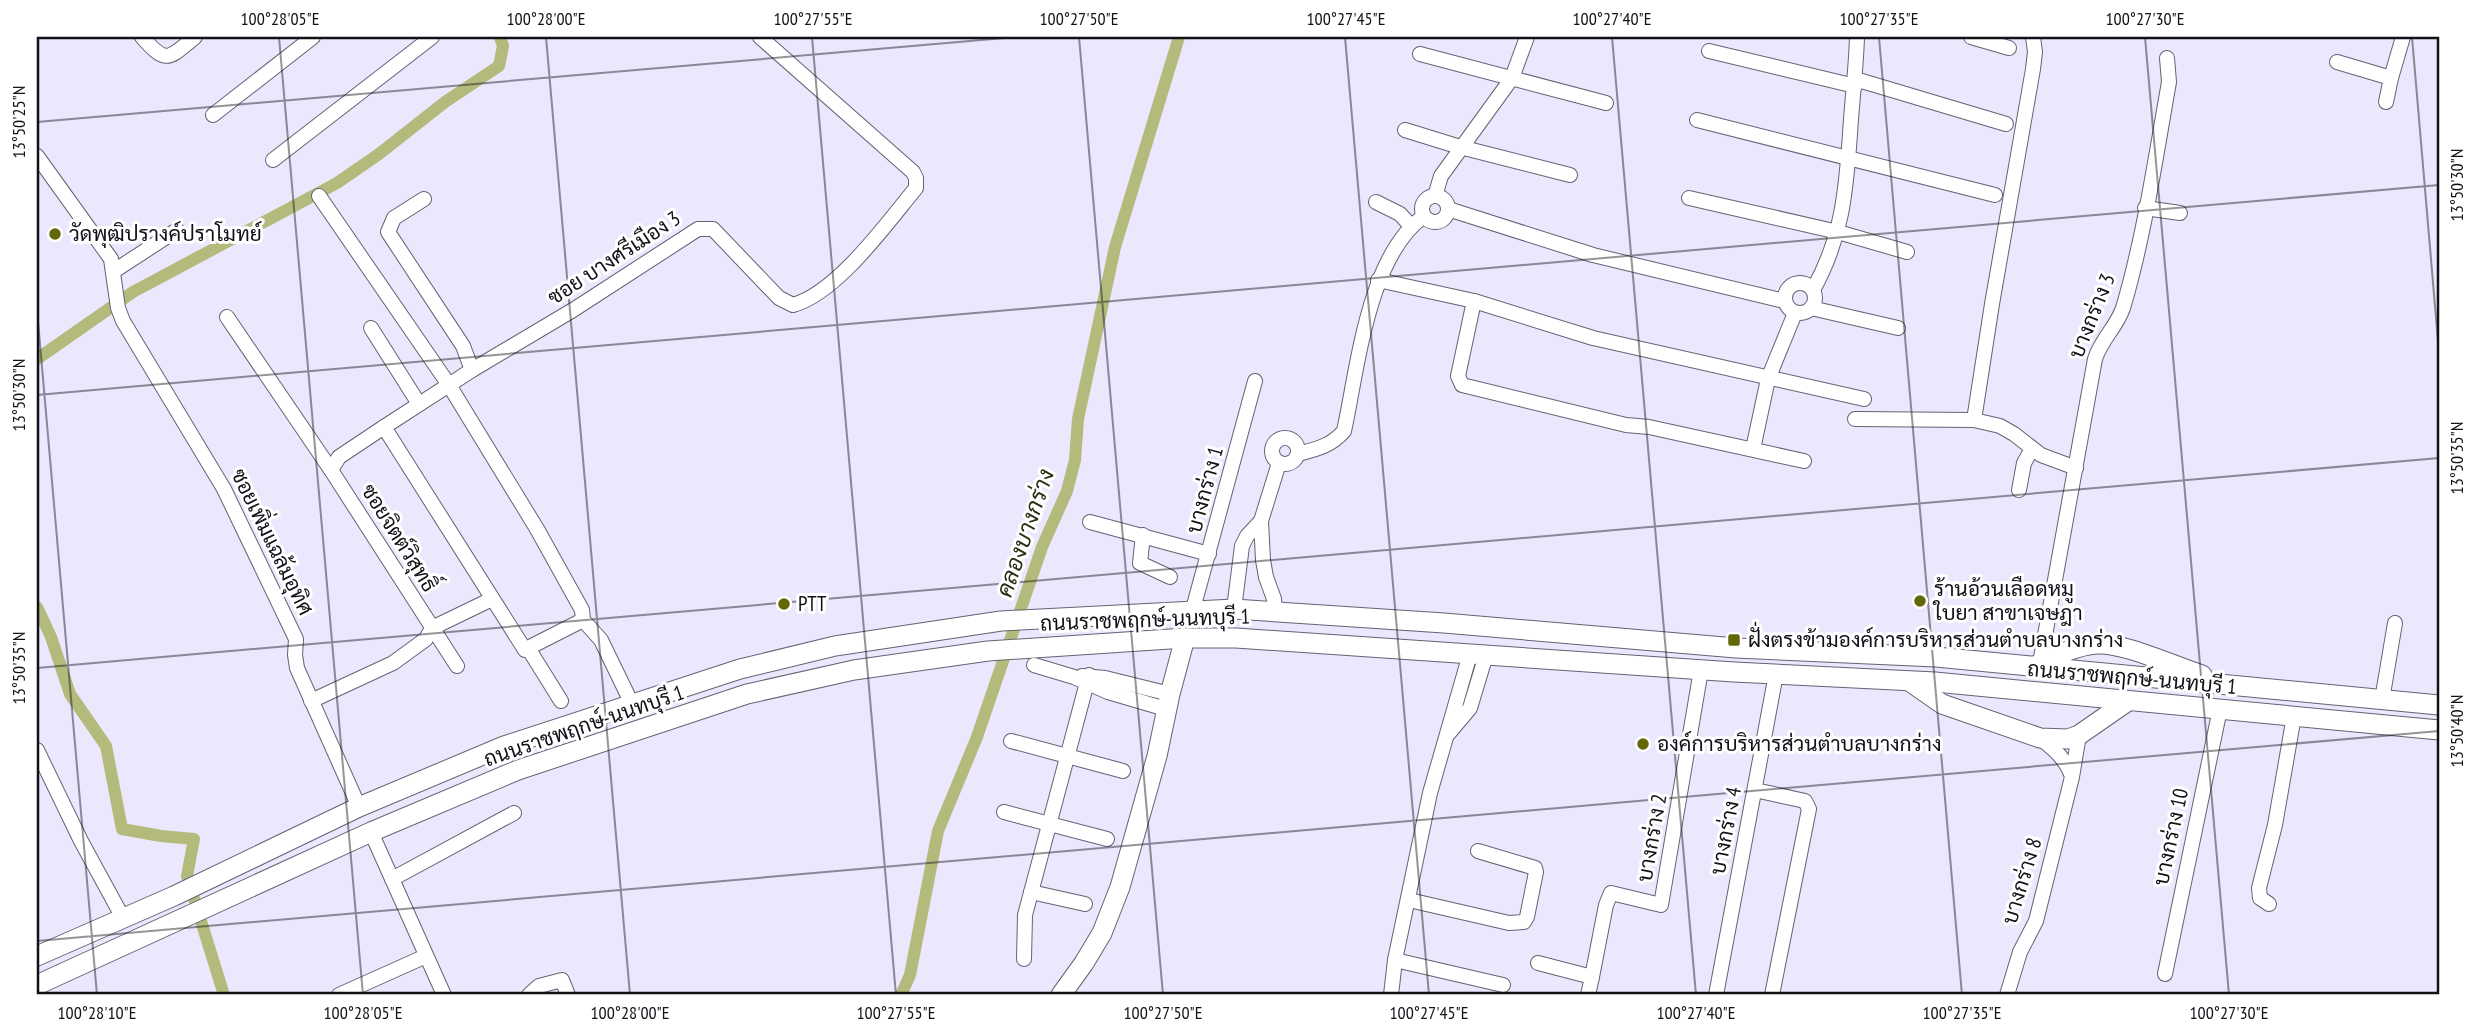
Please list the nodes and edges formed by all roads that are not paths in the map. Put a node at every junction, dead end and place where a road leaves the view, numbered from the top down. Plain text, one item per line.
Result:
1 (142, 37) edge
2 (195, 37) edge
3 (313, 37) edge
4 (432, 37) edge
5 (760, 37) edge
6 (1527, 37) edge
7 (1857, 37) edge
8 (1971, 37) edge
9 (2033, 37) edge
10 (2403, 37) edge
11 (416, 42) edge
12 (2009, 48) dead end
13 (1709, 51) dead end
14 (1420, 54) dead end
15 (2166, 58) dead end
16 (2337, 62) dead end
17 (1512, 78) junction
18 (2391, 78) junction
19 (1855, 82) junction
20 (2386, 102) dead end
21 (1606, 103) dead end
22 (213, 115) dead end
23 (1697, 120) dead end
24 (2006, 124) dead end
25 (1405, 130) dead end
26 (1460, 147) junction
27 (37, 156) edge
28 (1849, 159) junction
29 (273, 160) dead end
30 (1570, 175) dead end
31 (1995, 195) dead end
32 (319, 196) dead end
33 (1435, 196) junction
34 (1689, 198) dead end
35 (424, 199) dead end
36 (1376, 202) dead end
37 (2145, 208) junction
38 (1448, 209) junction
39 (2180, 212) dead end
40 (1424, 216) junction
41 (1411, 226) junction
42 (177, 230) dead end
43 (1838, 232) junction
44 (1907, 252) dead end
45 (114, 271) junction
46 (1378, 280) junction
47 (1813, 290) junction
48 (1474, 301) junction
49 (1784, 301) junction
50 (1811, 308) junction
51 (1795, 313) junction
52 (227, 317) dead end
53 (371, 328) dead end
54 (1898, 328) dead end
55 (472, 370) junction
56 (1768, 379) junction
57 (1255, 381) dead end
58 (449, 385) junction
59 (1864, 399) dead end
60 (419, 404) junction
61 (1855, 419) dead end
62 (1974, 420) junction
63 (384, 427) junction
64 (1753, 449) junction
65 (2032, 449) junction
66 (1298, 454) junction
67 (1804, 461) dead end
68 (1279, 463) junction
69 (2076, 468) junction
70 (331, 470) junction
71 (2019, 490) dead end
72 (1261, 521) junction
73 (1090, 522) dead end
74 (1143, 535) junction
75 (1209, 554) junction
76 (1170, 577) dead end
77 (1265, 577) junction
78 (1239, 580) junction
79 (492, 599) junction
80 (1234, 609) junction
81 (1193, 610) junction
82 (1275, 611) junction
83 (583, 620) junction
84 (2395, 623) dead end
85 (432, 628) junction
86 (2046, 631) junction
87 (1185, 638) junction
88 (528, 648) junction
89 (2064, 653) junction
90 (1478, 655) junction
91 (1034, 665) dead end
92 (2037, 665) junction
93 (457, 666) dead end
94 (1701, 670) junction
95 (1776, 674) junction
96 (1083, 679) junction
97 (1908, 681) junction
98 (2239, 686) junction
99 (2382, 700) junction
100 (311, 701) junction
101 (561, 701) dead end
102 (1168, 701) junction
103 (2128, 701) junction
104 (632, 704) junction
105 (2439, 705) edge
106 (2220, 709) junction
107 (2294, 716) junction
108 (2439, 730) edge
109 (2079, 735) junction
110 (2040, 738) junction
111 (1011, 741) dead end
112 (37, 750) edge
113 (1067, 756) junction
114 (1123, 771) dead end
115 (2072, 777) junction
116 (1755, 790) junction
117 (359, 807) junction
118 (1004, 812) dead end
119 (514, 813) dead end
120 (1051, 824) junction
121 (371, 832) junction
122 (1107, 839) dead end
123 (1478, 851) dead end
124 (391, 878) junction
125 (1031, 892) junction
126 (1409, 900) junction
127 (1085, 904) dead end
128 (2269, 904) dead end
129 (124, 918) junction
130 (37, 956) edge
131 (426, 956) junction
132 (1024, 959) dead end
133 (1395, 960) junction
134 (1538, 963) dead end
135 (2165, 974) dead end
136 (1592, 977) junction
137 (37, 985) edge
138 (1503, 985) dead end
139 (339, 995) edge
140 (444, 995) edge
141 (528, 995) edge
142 (568, 995) edge
143 (1061, 995) edge
144 (1391, 995) edge
145 (1588, 995) edge
146 (1716, 995) edge
147 (1772, 995) edge
148 (2007, 995) edge

1 - 2 street
3 - 22 street
4 - 11 street
5 - 55 street, ซอย บางศรีเมือง 3
6 - 17 street
7 - 19 street
8 - 12 street
9 - 62 street
10 - 18 street
11 - 29 street
13 - 19 street
14 - 17 street
15 - 37 street, บางกร่าง 3
16 - 18 street
17 - 21 street
17 - 26 street
18 - 20 street
19 - 24 street
19 - 28 street
23 - 28 street
25 - 26 street
26 - 30 street
26 - 33 street
27 - 45 street
28 - 31 street
28 - 43 street
32 - 58 street
33 - 38 street
33 - 40 street
34 - 43 street
35 - 55 street
36 - 41 street
37 - 39 street
37 - 69 street, บางกร่าง 3
38 - 40 street
38 - 49 street
40 - 41 street
41 - 46 street
42 - 45 street
43 - 44 street
43 - 47 street
45 - 100 street, ซอยเพิ่มแฉล้มอุทิศ
46 - 48 street
46 - 66 street
47 - 49 street
47 - 50 street
48 - 56 street
48 - 64 street
49 - 51 street
50 - 51 street
50 - 54 street
51 - 56 street
52 - 70 street, ซอยจิตต์วิสุทธิ์
53 - 60 street
55 - 58 street, ซอย บางศรีเมือง 3
56 - 59 street
56 - 64 street
57 - 75 street, บางกร่าง 1
58 - 60 street, ซอย บางศรีเมือง 3
58 - 83 street
60 - 63 street, ซอย บางศรีเมือง 3
61 - 62 street
62 - 65 street
63 - 70 street, ซอย บางศรีเมือง 3
63 - 79 street
64 - 67 street
65 - 69 street
65 - 71 street
66 - 68 street
66 - 68 street
68 - 72 street
69 - 86 street, บางกร่าง 3
70 - 85 street, ซอยจิตต์วิสุทธิ์
72 - 77 street
72 - 78 street
73 - 74 street
74 - 75 street
74 - 76 street
75 - 81 street, บางกร่าง 1
77 - 78 street
77 - 82 street
78 - 80 street
79 - 85 street
79 - 88 street
80 - 81 main road, ถนนราชพฤกษ์-นนทบุรี 1
80 - 82 main road, ถนนราชพฤกษ์-นนทบุรี 1
81 - 104 main road, ถนนราชพฤกษ์-นนทบุรี 1
82 - 92 main road, ถนนราชพฤกษ์-นนทบุรี 1
83 - 88 street
83 - 104 street
84 - 99 street
85 - 93 street, ซอยจิตต์วิสุทธิ์
85 - 100 street
86 - 89 street
86 - 92 street, บางกร่าง 3
87 - 90 main road, ถนนราชพฤกษ์-นนทบุรี 1
87 - 102 main road
87 - 121 main road, ถนนราชพฤกษ์-นนทบุรี 1
88 - 101 street
89 - 92 main road
89 - 98 main road
90 - 94 main road, ถนนราชพฤกษ์-นนทบุรี 1
90 - 126 street
91 - 96 street
92 - 98 main road, ถนนราชพฤกษ์-นนทบุรี 1
94 - 95 main road, ถนนราชพฤกษ์-นนทบุรี 1
94 - 136 street, บางกร่าง 2
95 - 97 main road, ถนนราชพฤกษ์-นนทบุรี 1
95 - 116 street, บางกร่าง 4
96 - 102 street
96 - 113 street
97 - 103 main road, ถนนราชพฤกษ์-นนทบุรี 1
97 - 110 main road
98 - 99 main road, ถนนราชพฤกษ์-นนทบุรี 1
99 - 105 main road, ถนนราชพฤกษ์-นนทบุรี 1
100 - 117 street, ซอยเพิ่มแฉล้มอุทิศ
102 - 143 main road
103 - 106 main road, ถนนราชพฤกษ์-นนทบุรี 1
103 - 109 main road
104 - 117 main road, ถนนราชพฤกษ์-นนทบุรี 1
106 - 107 main road, ถนนราชพฤกษ์-นนทบุรี 1
106 - 135 street, บางกร่าง 10
107 - 108 main road, ถนนราชพฤกษ์-นนทบุรี 1
107 - 128 street
109 - 110 main road
109 - 115 street, บางกร่าง 8
110 - 115 street
111 - 113 street
112 - 129 street
113 - 114 street
113 - 120 street
115 - 148 street, บางกร่าง 8
116 - 146 street, บางกร่าง 4
116 - 147 street
117 - 129 main road, ถนนราชพฤกษ์-นนทบุรี 1
118 - 120 street
119 - 124 street
120 - 122 street
120 - 125 street
121 - 124 street
121 - 137 main road, ถนนราชพฤกษ์-นนทบุรี 1
123 - 126 street
124 - 131 street
125 - 127 street
125 - 132 street
126 - 133 street
129 - 130 main road, ถนนราชพฤกษ์-นนทบุรี 1
131 - 139 street
131 - 140 street
133 - 138 street
133 - 144 street
134 - 136 street
136 - 145 street
141 - 142 street

